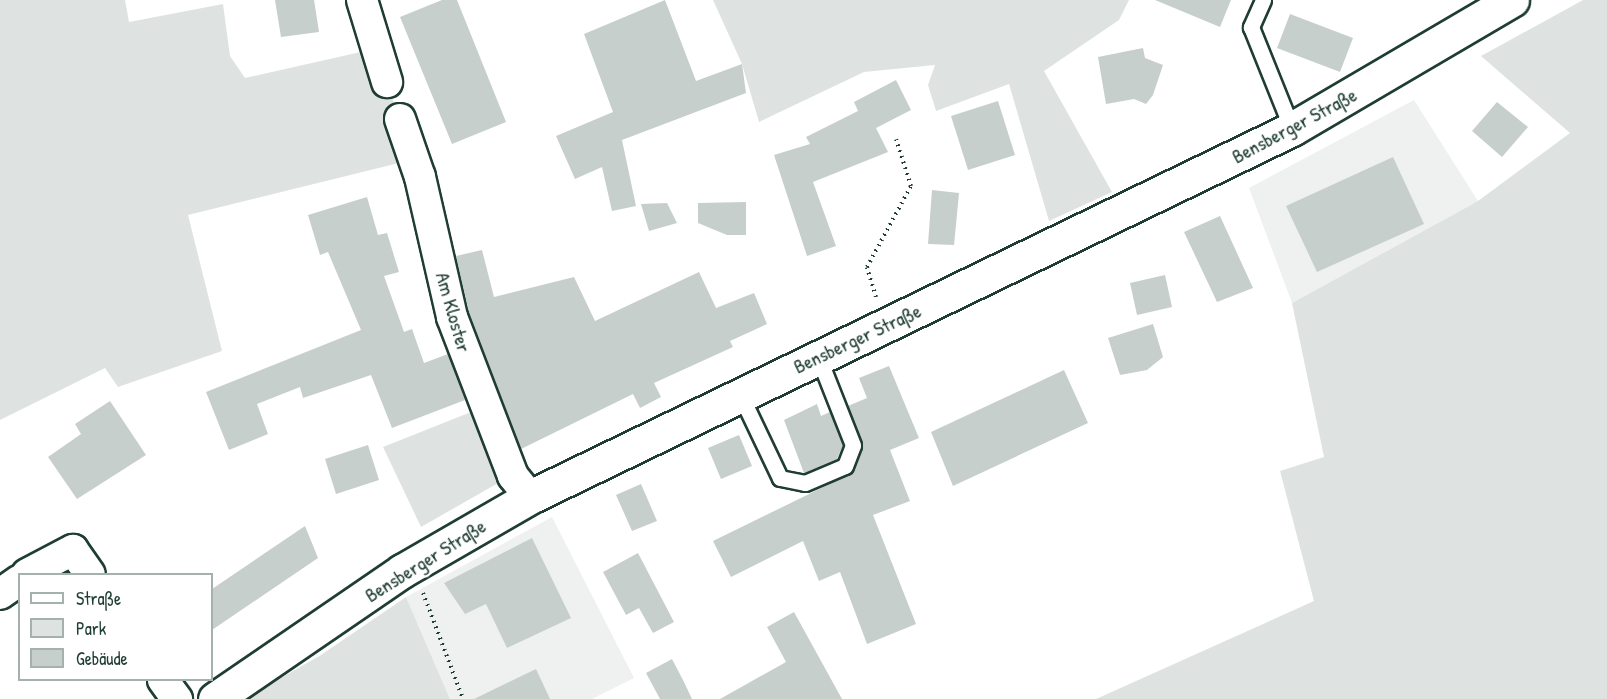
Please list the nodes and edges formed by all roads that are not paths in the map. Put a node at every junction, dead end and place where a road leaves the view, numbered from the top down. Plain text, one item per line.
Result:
1 (362, 0) edge
2 (1263, 0) edge
3 (1512, 0) edge
4 (387, 82) dead end
5 (400, 119) dead end
6 (1293, 129) junction
7 (818, 355) junction
8 (740, 394) junction
9 (530, 496) junction
10 (29, 573) edge
11 (89, 573) edge
12 (18, 581) edge
13 (0, 594) edge
14 (164, 681) edge
15 (177, 699) edge
16 (215, 699) edge

1 - 4 street
2 - 6 lane
3 - 6 main road, Bensberger Straße
5 - 9 street, Am Kloster
6 - 7 main road, Bensberger Straße
7 - 8 main road, Bensberger Straße
7 - 8 lane
8 - 9 main road, Bensberger Straße
9 - 16 main road, Bensberger Straße
10 - 11 street
12 - 13 street
14 - 15 street

